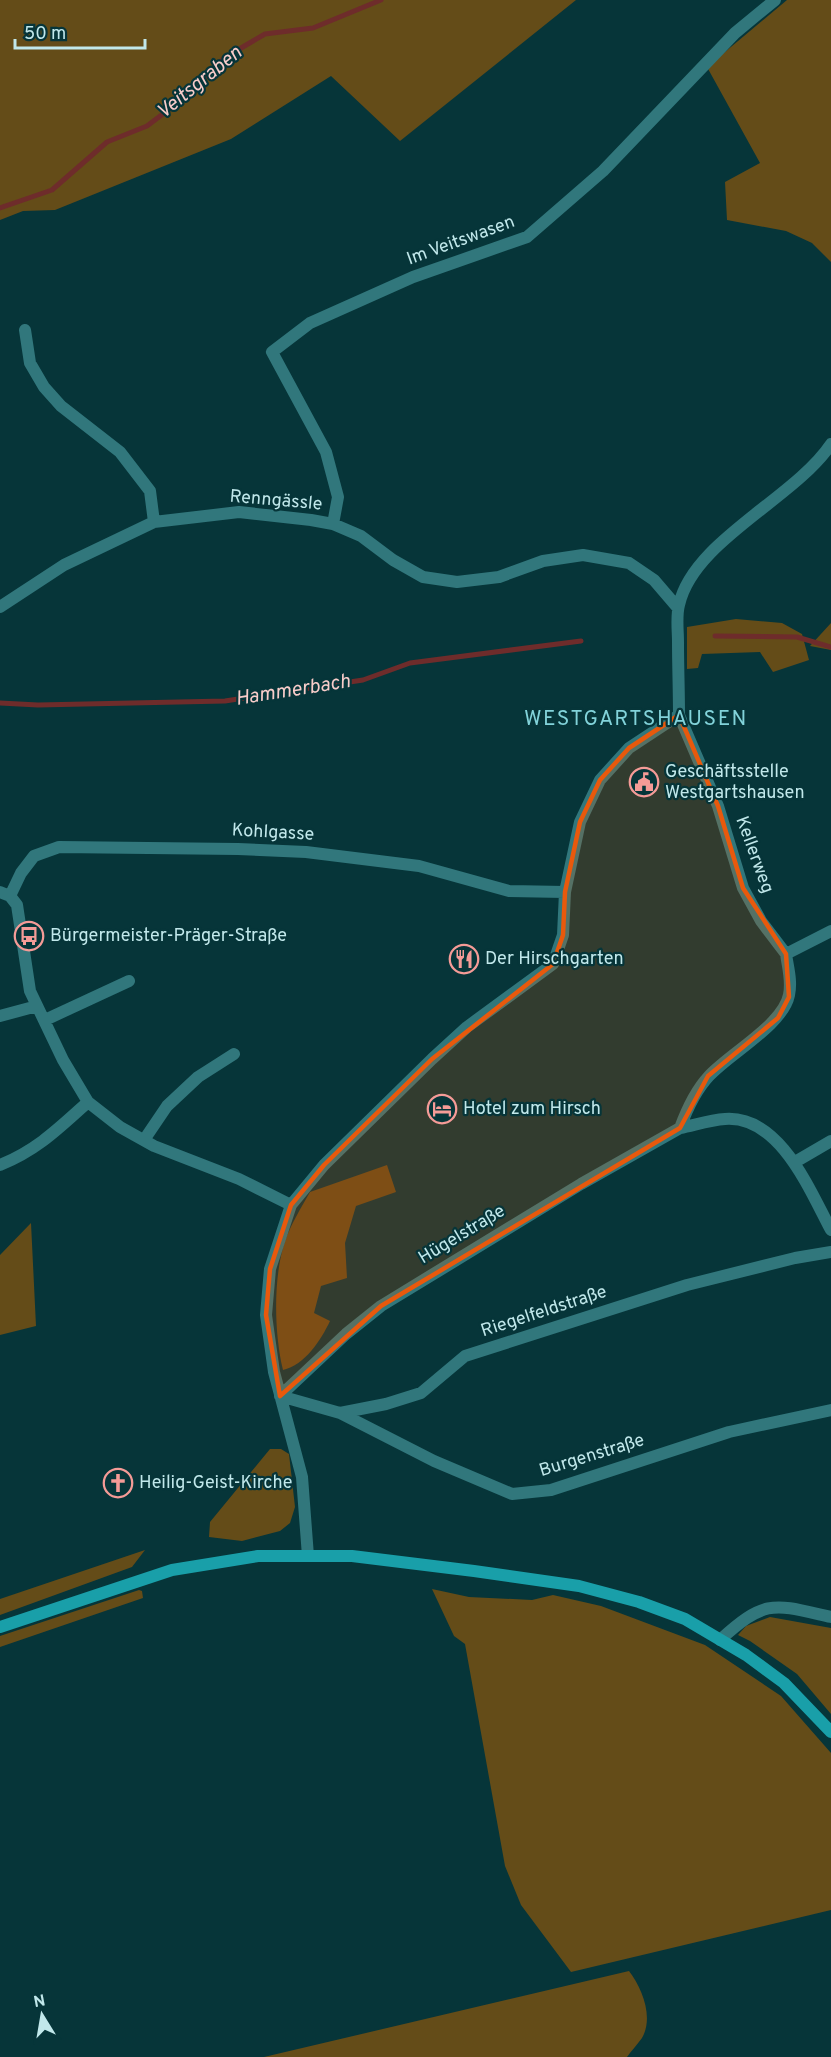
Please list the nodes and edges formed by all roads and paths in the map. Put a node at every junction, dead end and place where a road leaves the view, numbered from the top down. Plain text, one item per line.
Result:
1 (775, 0) edge
2 (25, 330) dead end
3 (831, 444) edge
4 (154, 522) junction
5 (333, 524) junction
6 (0, 607) edge
7 (678, 608) junction
8 (679, 715) junction
9 (565, 892) junction
10 (5, 894) edge
11 (831, 931) edge
12 (786, 954) junction
13 (129, 981) dead end
14 (38, 1006) junction
15 (0, 1016) edge
16 (45, 1020) junction
17 (234, 1054) dead end
18 (88, 1102) junction
19 (680, 1128) junction
20 (144, 1140) junction
21 (831, 1141) edge
22 (795, 1162) junction
23 (0, 1165) edge
24 (291, 1205) junction
25 (831, 1230) edge
26 (831, 1252) edge
27 (280, 1396) junction
28 (831, 1410) edge
29 (340, 1413) junction
30 (308, 1556) junction
31 (831, 1617) edge
32 (0, 1627) edge
33 (720, 1640) junction
34 (831, 1732) edge

1 - 5 street, Im Veitswasen
2 - 4 street
3 - 7 street
4 - 5 street, Renngässle
4 - 6 street, Renngässle
5 - 7 street, Renngässle
7 - 8 street
8 - 9 street
8 - 12 street, Kellerweg
9 - 10 street, Kohlgasse
9 - 24 street
10 - 14 street
11 - 12 street
12 - 19 street
13 - 16 street
14 - 15 street
14 - 16 street
16 - 18 street
17 - 20 street
18 - 20 street
18 - 23 street
19 - 22 street, Hügelstraße
19 - 27 street, Hügelstraße
20 - 24 street
21 - 22 street
22 - 25 street, Hügelstraße
24 - 27 street
26 - 29 street, Riegelfeldstraße
27 - 29 street, Riegelfeldstraße
27 - 30 street
28 - 29 street, Burgenstraße
30 - 32 main road
30 - 33 main road
31 - 33 street
33 - 34 main road

